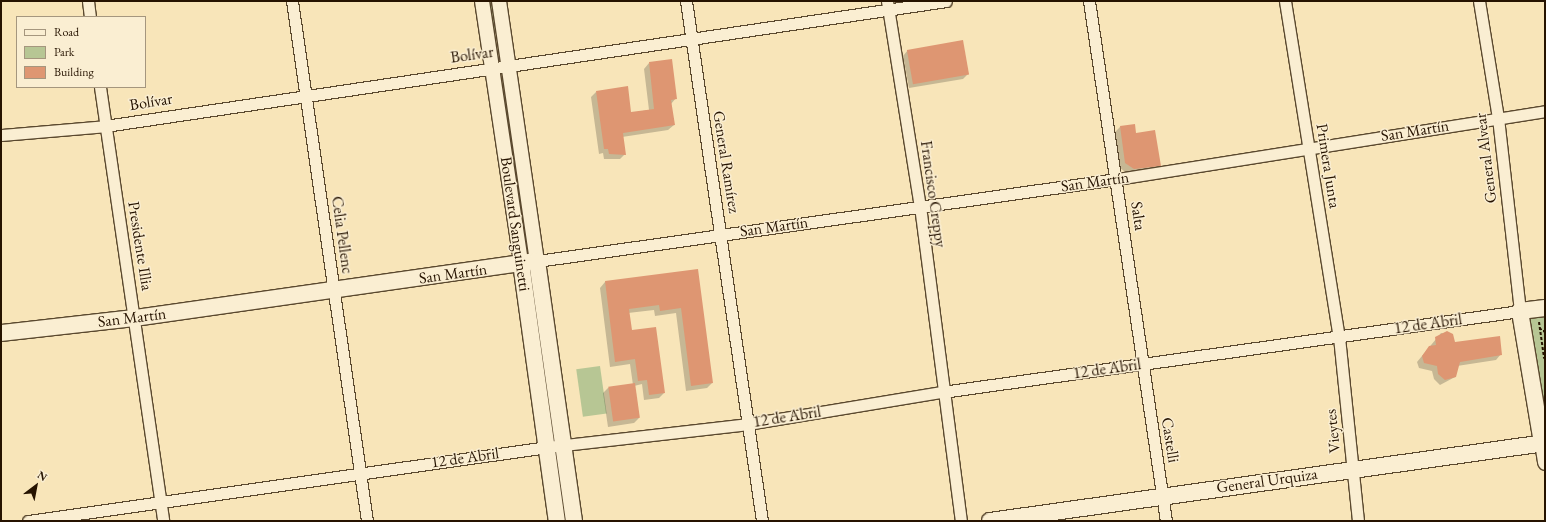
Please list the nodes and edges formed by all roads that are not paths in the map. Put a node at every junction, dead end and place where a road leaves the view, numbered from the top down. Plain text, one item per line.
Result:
1 (88, 1) edge
2 (292, 1) edge
3 (482, 1) edge
4 (499, 1) edge
5 (686, 1) edge
6 (946, 1) edge
7 (1089, 1) edge
8 (1285, 1) edge
9 (1479, 1) edge
10 (888, 5) edge
11 (90, 16) edge
12 (691, 39) junction
13 (507, 67) junction
14 (492, 69) junction
15 (100, 88) edge
16 (307, 94) junction
17 (1545, 110) edge
18 (1498, 118) junction
19 (105, 126) junction
20 (1, 135) edge
21 (1309, 148) junction
22 (1117, 179) junction
23 (920, 206) junction
24 (721, 235) junction
25 (529, 262) junction
26 (333, 291) junction
27 (1541, 308) edge
28 (1520, 311) junction
29 (135, 318) junction
30 (1, 333) edge
31 (1339, 337) junction
32 (1142, 364) junction
33 (942, 392) junction
34 (748, 424) junction
35 (1544, 443) edge
36 (563, 445) junction
37 (546, 447) junction
38 (1545, 463) edge
39 (1353, 468) junction
40 (359, 473) junction
41 (1163, 497) junction
42 (160, 504) junction
43 (28, 521) edge
44 (163, 521) edge
45 (366, 521) edge
46 (557, 521) edge
47 (574, 521) edge
48 (762, 521) edge
49 (961, 521) edge
50 (990, 521) edge
51 (1166, 521) edge
52 (1358, 521) edge

1 - 11 street
2 - 16 street, Celia Pellenc
3 - 14 street, Boulevard Sanguinetti
4 - 13 street, Boulevard Sanguinetti
5 - 12 street, General Ramírez
6 - 10 street, Bolívar
7 - 22 street, Salta
8 - 21 street, Primera Junta
9 - 18 street, General Alvear
10 - 12 street, Bolívar
10 - 23 street, Francisco Creppy
12 - 13 street, Bolívar
12 - 24 street, General Ramírez
13 - 14 street, Bolívar
13 - 25 street, Boulevard Sanguinetti
14 - 16 street, Bolívar
14 - 25 street, Boulevard Sanguinetti
15 - 19 street, Presidente Illia
16 - 19 street, Bolívar
16 - 26 street, Celia Pellenc
17 - 18 street, San Martín
18 - 21 street, San Martín
18 - 28 street, General Alvear
19 - 20 street, Bolívar
19 - 29 street, Presidente Illia
21 - 22 street, San Martín
21 - 31 street, Primera Junta
22 - 23 street, San Martín
22 - 32 street, Salta
23 - 24 street, San Martín
23 - 33 street, Francisco Creppy
24 - 25 street, San Martín
24 - 34 street, General Ramírez
25 - 26 main road, San Martín
25 - 36 main road, Boulevard Sanguinetti
25 - 37 main road, Boulevard Sanguinetti
26 - 29 main road, San Martín
26 - 40 street, Celia Pellenc
27 - 28 main road, 12 de Abril
28 - 31 street, 12 de Abril
28 - 35 main road
29 - 30 main road, San Martín
29 - 42 street, Presidente Illia
31 - 32 street, 12 de Abril
31 - 39 street, Vieytes
32 - 33 street, 12 de Abril
32 - 41 street, Castelli
33 - 34 street, 12 de Abril
33 - 49 street, Francisco Creppy
34 - 36 street, 12 de Abril
34 - 48 street, General Ramírez
35 - 38 street
35 - 39 main road, General Urquiza
36 - 37 street, 12 de Abril
36 - 47 main road, Boulevard Sanguinetti
37 - 40 street, 12 de Abril
37 - 46 main road, Boulevard Sanguinetti
39 - 41 main road, General Urquiza
39 - 52 street, Vieytes
40 - 42 street, 12 de Abril
40 - 45 street, Celia Pellenc
41 - 50 main road, General Urquiza
41 - 51 street, Castelli
42 - 43 street, 12 de Abril
42 - 44 street, Presidente Illia

